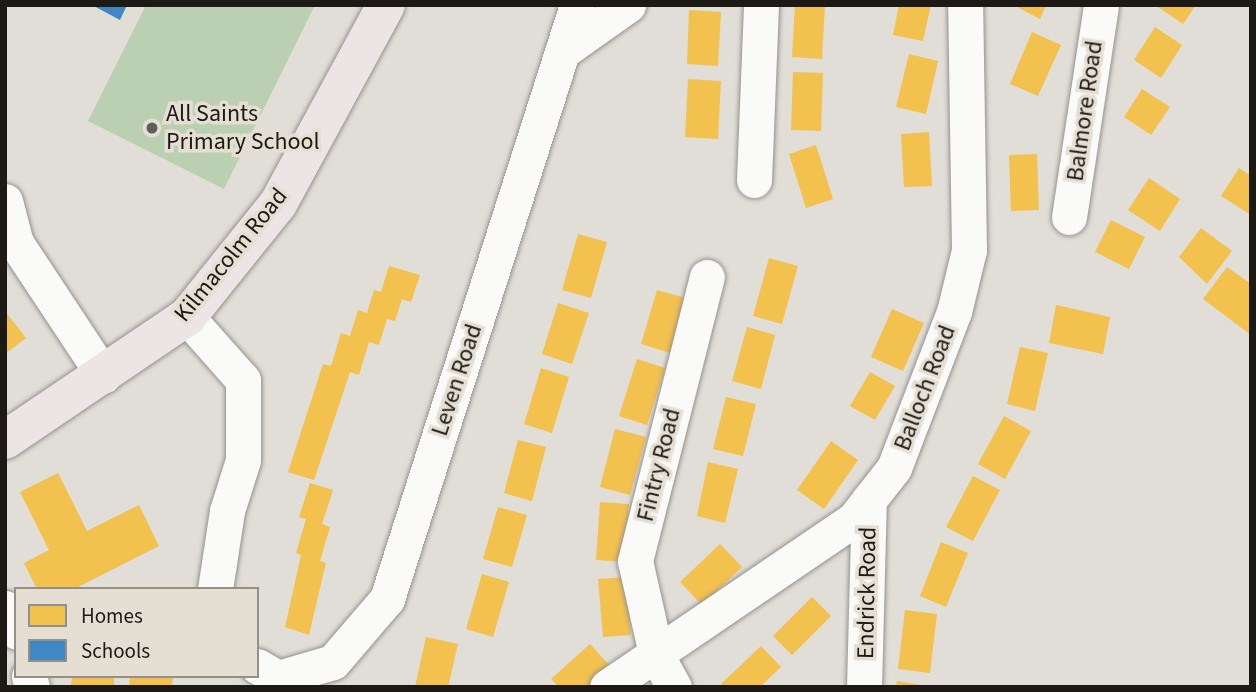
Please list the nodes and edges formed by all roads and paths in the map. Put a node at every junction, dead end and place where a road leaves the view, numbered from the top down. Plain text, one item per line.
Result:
1 (386, 5) edge
2 (577, 5) edge
3 (628, 5) edge
4 (761, 5) edge
5 (965, 5) edge
6 (1101, 5) edge
7 (563, 51) junction
8 (754, 180) dead end
9 (5, 201) edge
10 (1069, 217) dead end
11 (707, 277) dead end
12 (187, 317) junction
13 (104, 376) junction
14 (5, 440) edge
15 (869, 500) junction
16 (215, 587) edge
17 (5, 608) edge
18 (14, 628) edge
19 (656, 653) junction
20 (259, 667) edge
21 (306, 678) edge
22 (607, 687) edge
23 (674, 687) edge
24 (864, 687) edge

1 - 12 main road, Kilmacolm Road
2 - 7 street, Leven Road
3 - 7 street
4 - 8 street
5 - 15 street, Balloch Road
6 - 10 street, Balmore Road
7 - 21 street, Leven Road
9 - 13 street
11 - 19 street, Fintry Road
12 - 13 main road, Kilmacolm Road
12 - 16 street
13 - 14 main road, Kilmacolm Road
15 - 19 street, Balloch Road
15 - 24 street, Endrick Road
17 - 18 street
19 - 22 street, Balloch Road
19 - 23 street
20 - 21 street, Leven Road

